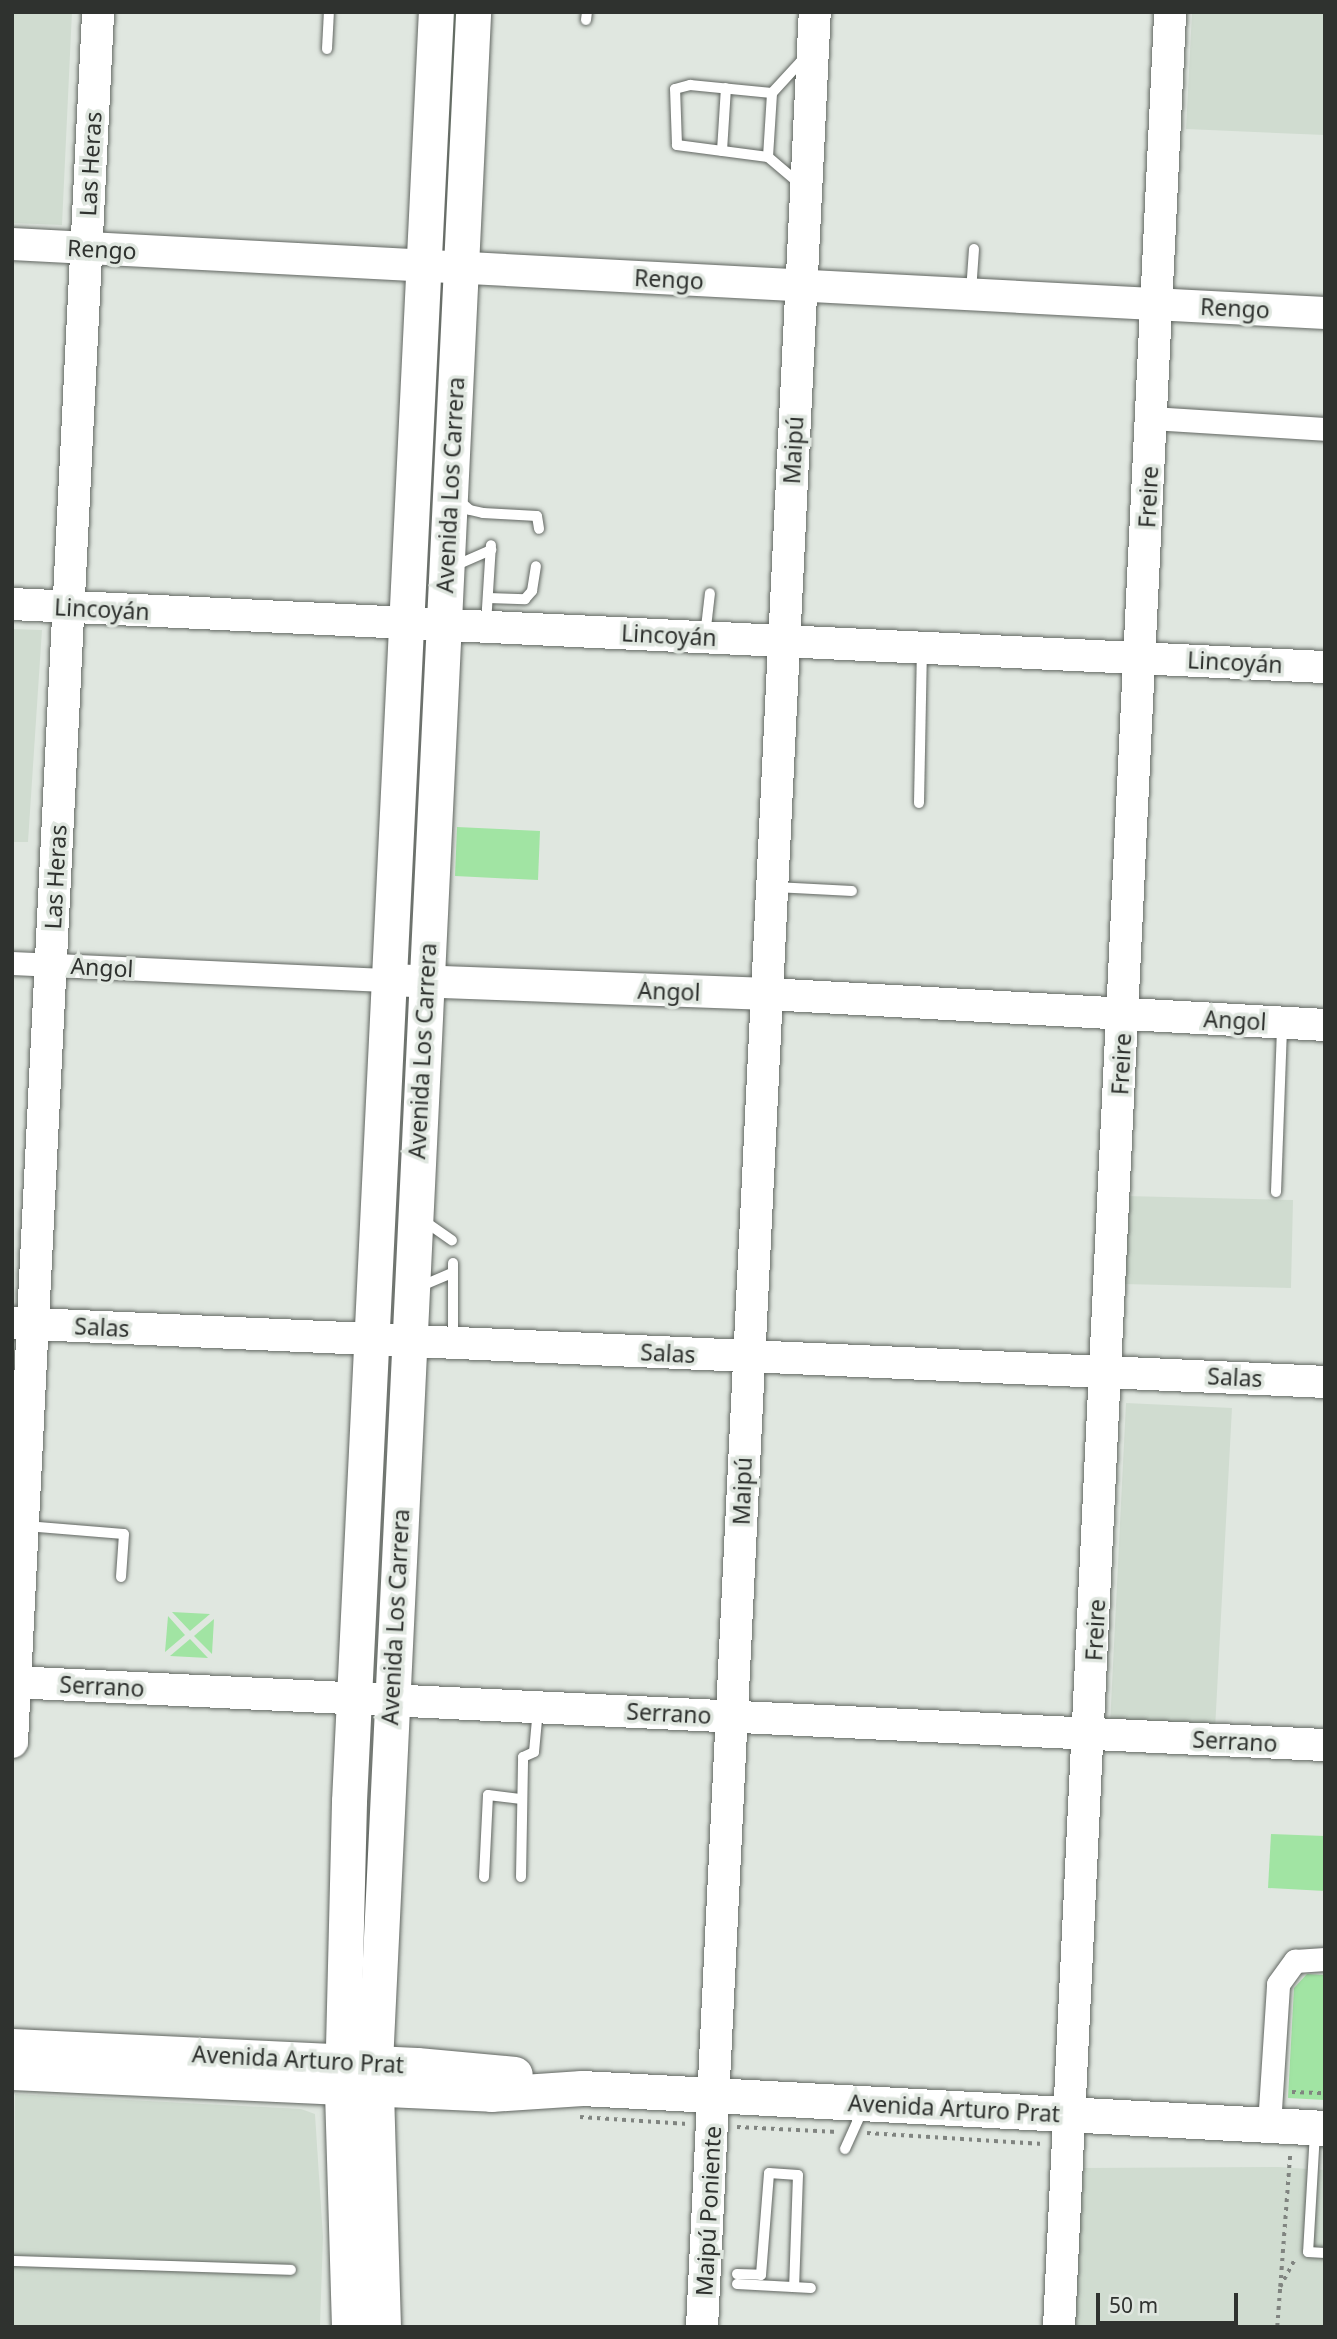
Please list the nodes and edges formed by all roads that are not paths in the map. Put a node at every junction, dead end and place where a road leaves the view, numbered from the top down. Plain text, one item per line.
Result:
1 (98, 12) edge
2 (329, 12) edge
3 (436, 12) edge
4 (473, 12) edge
5 (815, 12) edge
6 (1170, 12) edge
7 (813, 47) junction
8 (327, 49) dead end
9 (726, 88) junction
10 (772, 93) junction
11 (722, 151) junction
12 (768, 157) junction
13 (806, 189) junction
14 (12, 244) edge
15 (86, 247) junction
16 (974, 249) dead end
17 (423, 266) junction
18 (460, 268) junction
19 (801, 285) junction
20 (971, 294) junction
21 (1156, 303) junction
22 (1325, 313) edge
23 (1151, 418) junction
24 (1325, 429) edge
25 (450, 491) junction
26 (539, 529) dead end
27 (536, 566) dead end
28 (446, 571) junction
29 (710, 593) dead end
30 (12, 604) edge
31 (68, 607) junction
32 (487, 613) junction
33 (406, 623) junction
34 (444, 625) junction
35 (705, 637) junction
36 (783, 641) junction
37 (922, 647) junction
38 (1140, 658) junction
39 (1325, 667) edge
40 (919, 803) dead end
41 (771, 887) junction
42 (852, 891) dead end
43 (12, 963) edge
44 (51, 964) junction
45 (390, 980) junction
46 (426, 982) junction
47 (767, 995) junction
48 (1124, 1014) junction
49 (1282, 1022) junction
50 (1325, 1025) edge
51 (1276, 1192) dead end
52 (414, 1211) junction
53 (452, 1240) dead end
54 (410, 1290) junction
55 (23, 1323) edge
56 (372, 1339) junction
57 (408, 1341) junction
58 (453, 1343) junction
59 (748, 1357) junction
60 (1107, 1371) junction
61 (1325, 1382) edge
62 (23, 1526) junction
63 (121, 1577) dead end
64 (14, 1682) edge
65 (353, 1698) junction
66 (392, 1699) junction
67 (538, 1707) junction
68 (733, 1716) junction
69 (1090, 1734) junction
70 (12, 1742) edge
71 (1325, 1745) edge
72 (522, 1799) junction
73 (484, 1877) dead end
74 (521, 1877) dead end
75 (1325, 1959) edge
76 (12, 2046) edge
77 (12, 2072) edge
78 (359, 2076) junction
79 (715, 2095) junction
80 (867, 2104) junction
81 (1270, 2108) junction
82 (1069, 2115) junction
83 (1320, 2127) edge
84 (845, 2149) dead end
85 (1325, 2253) edge
86 (12, 2260) edge
87 (291, 2270) dead end
88 (794, 2287) junction
89 (811, 2288) dead end
90 (349, 2327) edge
91 (383, 2327) edge
92 (702, 2327) edge
93 (1059, 2327) edge

1 - 15 street, Las Heras
2 - 8 lane
3 - 17 main road, Avenida Los Carrera
4 - 18 main road, Avenida Los Carrera
5 - 7 street, Maipú
6 - 21 street, Freire
7 - 10 lane
7 - 13 street, Maipú
9 - 10 lane
9 - 11 lane
9 - 11 lane
10 - 12 lane
11 - 12 lane
12 - 13 lane
13 - 19 street, Maipú
14 - 15 street, Rengo
15 - 17 street, Rengo
15 - 31 street, Las Heras
16 - 20 lane
17 - 18 street, Rengo
17 - 33 main road, Avenida Los Carrera
18 - 19 street, Rengo
18 - 25 main road, Avenida Los Carrera
19 - 20 street, Rengo
19 - 36 street, Maipú
20 - 21 street, Rengo
21 - 22 street, Rengo
21 - 23 street, Freire
23 - 24 street
23 - 38 street, Freire
25 - 26 lane
25 - 28 main road, Avenida Los Carrera
27 - 32 lane
28 - 32 lane
28 - 34 main road, Avenida Los Carrera
29 - 35 lane
30 - 31 street, Lincoyán
31 - 33 street, Lincoyán
31 - 44 street, Las Heras
32 - 34 street, Lincoyán
32 - 35 street, Lincoyán
33 - 34 street, Lincoyán
33 - 45 main road, Avenida Los Carrera
34 - 46 main road, Avenida Los Carrera
35 - 36 street, Lincoyán
36 - 37 street, Lincoyán
36 - 41 street, Maipú
37 - 38 street, Lincoyán
37 - 40 lane
38 - 39 street, Lincoyán
38 - 48 street, Freire
41 - 42 lane
41 - 47 street, Maipú
43 - 44 street, Angol
44 - 45 street, Angol
44 - 55 street, Las Heras
45 - 46 street, Angol
45 - 56 main road, Avenida Los Carrera
46 - 47 street, Angol
46 - 52 main road, Avenida Los Carrera
47 - 48 street, Angol
47 - 59 street, Maipú
48 - 49 street, Angol
48 - 60 street, Freire
49 - 50 street, Angol
49 - 51 lane
52 - 53 lane
52 - 54 main road, Avenida Los Carrera
54 - 57 main road, Avenida Los Carrera
54 - 58 lane
55 - 56 street, Salas
55 - 62 street, Las Heras
56 - 57 street, Salas
56 - 65 main road, Avenida Los Carrera
57 - 58 street, Salas
57 - 66 main road, Avenida Los Carrera
58 - 59 street, Salas
59 - 60 street, Salas
59 - 68 street, Maipú
60 - 61 street, Salas
60 - 69 street, Freire
62 - 63 lane
62 - 64 street, Las Heras
64 - 65 street, Serrano
64 - 70 street, Las Heras
65 - 66 street, Serrano
65 - 78 main road, Avenida Los Carrera
66 - 67 street, Serrano
66 - 78 main road, Avenida Los Carrera
67 - 68 street, Serrano
67 - 72 lane
68 - 69 street, Serrano
68 - 79 street, Maipú
69 - 71 street, Serrano
69 - 82 street, Freire
72 - 73 lane
72 - 74 lane
75 - 81 street
76 - 78 main road, Avenida Arturo Prat
77 - 78 main road, Avenida Arturo Prat
78 - 79 main road, Avenida Arturo Prat
78 - 90 main road
78 - 91 main road
79 - 80 main road, Avenida Arturo Prat
79 - 92 street, Maipú Poniente
80 - 82 main road, Avenida Arturo Prat
80 - 84 lane
81 - 82 main road, Avenida Arturo Prat
81 - 83 main road, Avenida Arturo Prat
82 - 93 street, Freire
83 - 85 lane
86 - 87 lane
88 - 88 lane
88 - 89 lane

